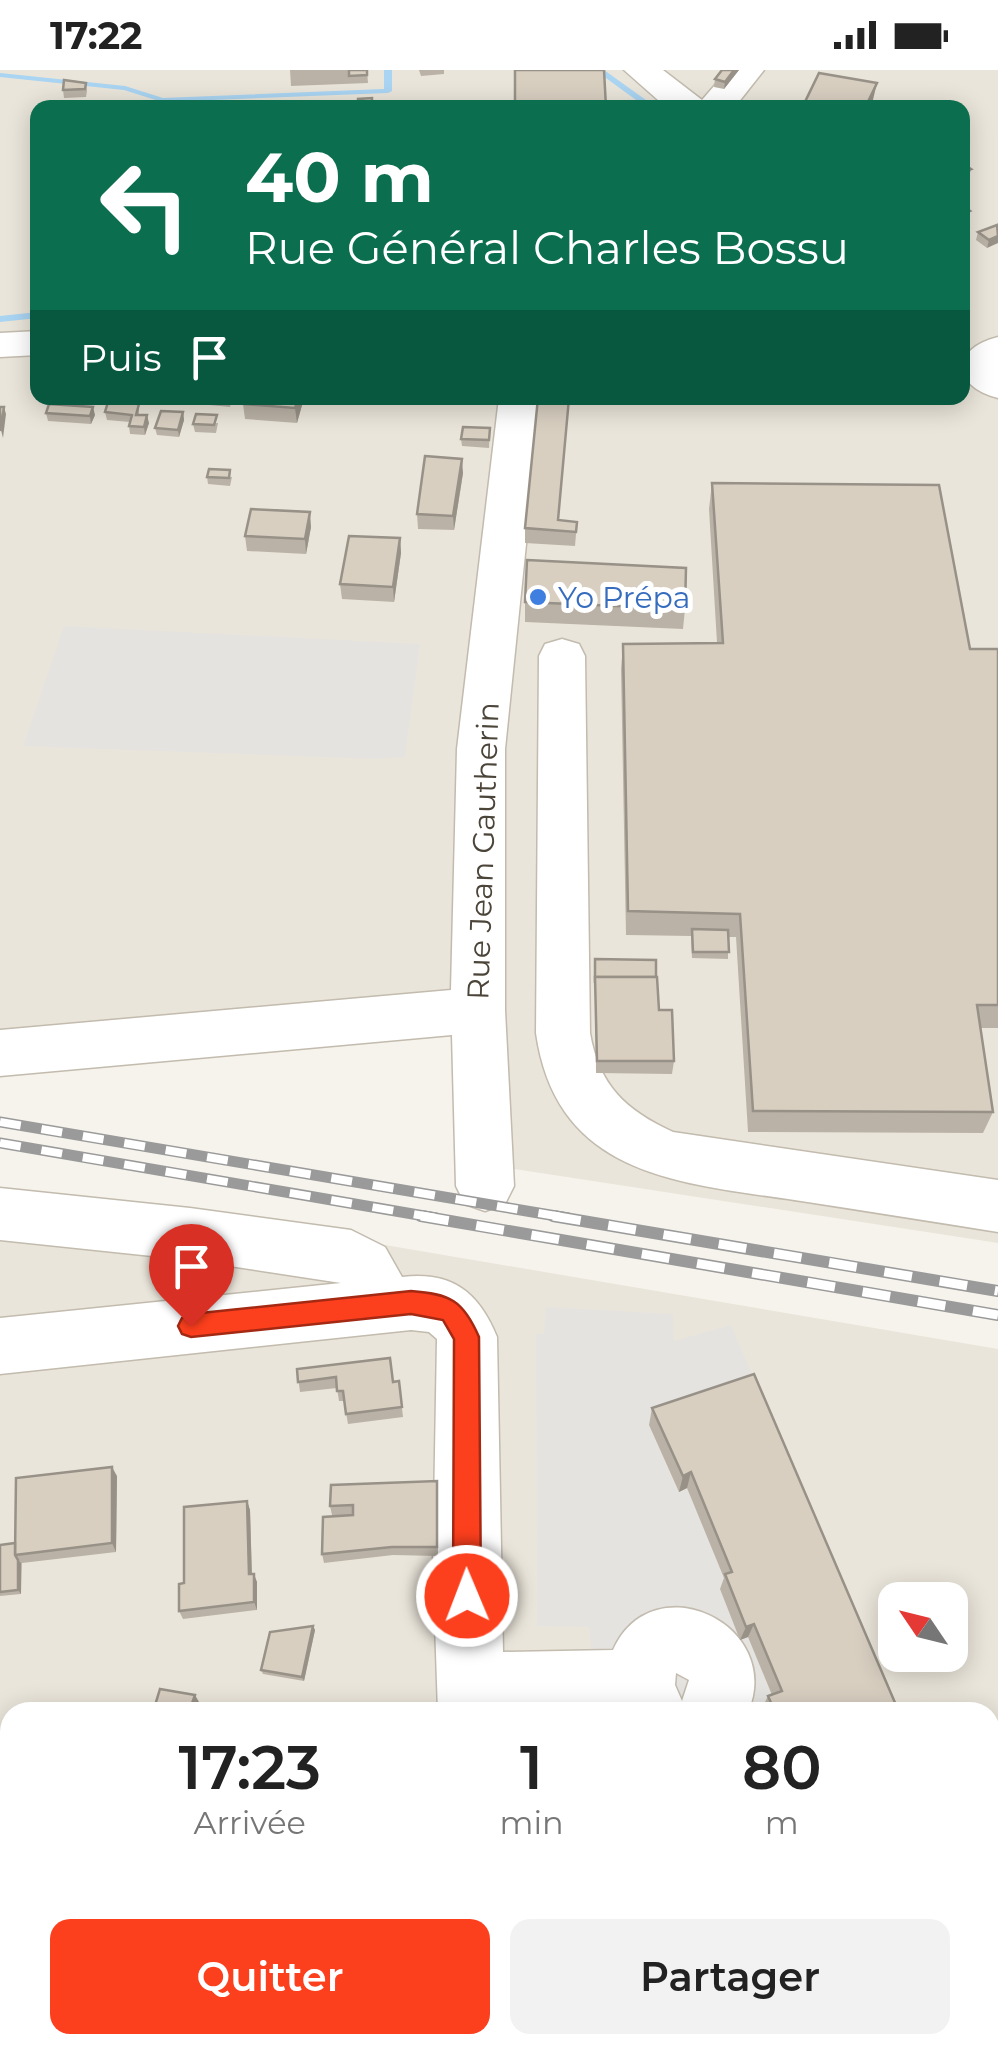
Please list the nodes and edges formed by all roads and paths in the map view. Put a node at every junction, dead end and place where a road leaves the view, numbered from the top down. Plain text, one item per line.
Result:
1 (641, 70) edge
2 (747, 70) edge
3 (680, 100) edge
4 (722, 100) edge
5 (30, 343) edge
6 (0, 345) edge
7 (519, 405) edge
8 (562, 656) dead end
9 (478, 1010) junction
10 (0, 1053) edge
11 (485, 1186) dead end
12 (998, 1206) edge
13 (0, 1214) edge
14 (382, 1305) junction
15 (0, 1346) edge
16 (646, 1698) edge
17 (471, 1700) edge
18 (718, 1702) edge

1 - 3 street
2 - 4 street
5 - 6 street
7 - 9 street, Rue Jean Gautherin
8 - 12 street
9 - 10 street
9 - 11 street, Rue Jean Gautherin
13 - 14 street
14 - 15 street
14 - 17 street
16 - 17 street
16 - 18 street

